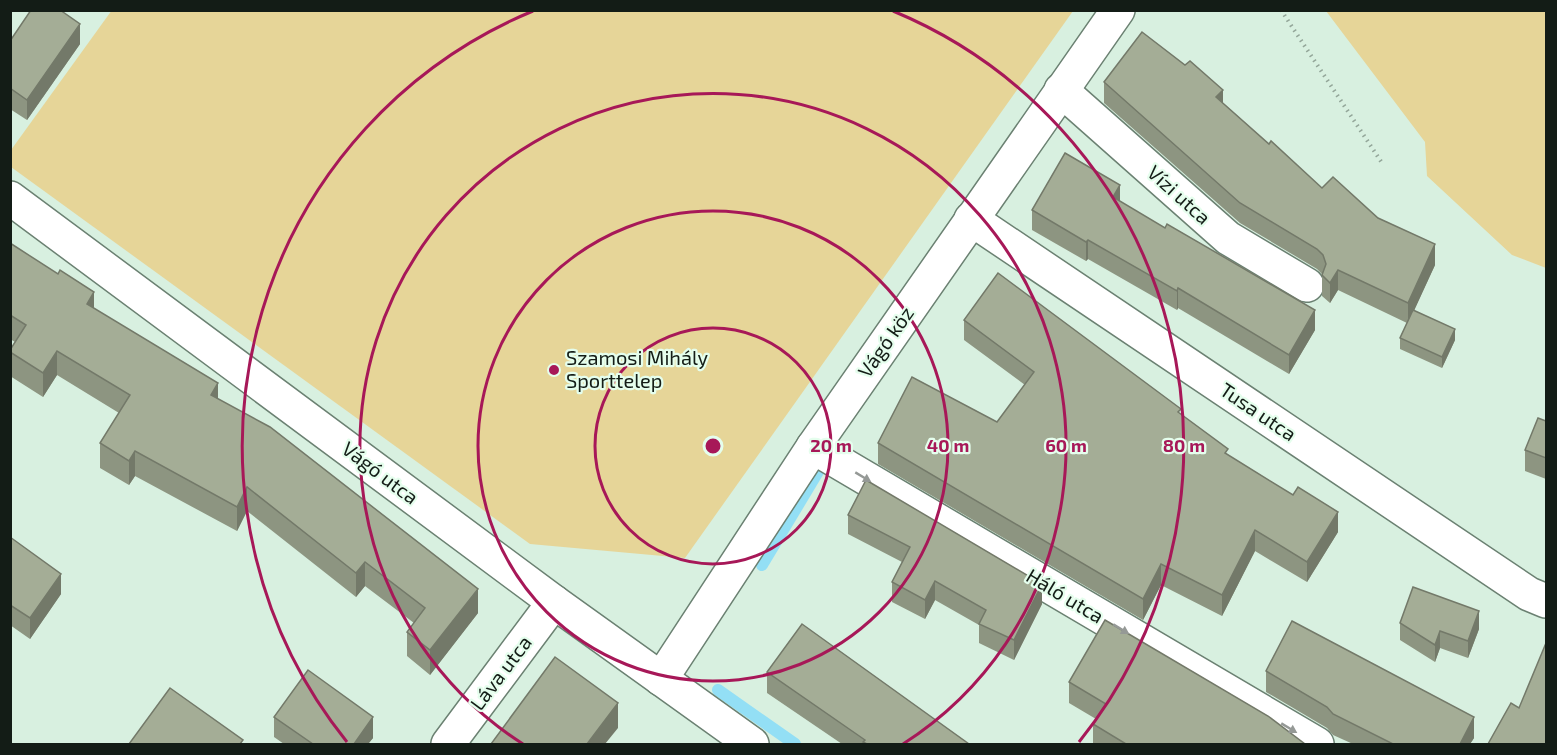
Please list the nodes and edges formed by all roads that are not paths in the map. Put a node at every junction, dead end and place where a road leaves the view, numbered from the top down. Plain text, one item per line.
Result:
1 (1118, 10) edge
2 (1061, 90) junction
3 (10, 198) edge
4 (971, 219) junction
5 (1307, 285) dead end
6 (813, 447) junction
7 (1546, 601) edge
8 (554, 602) junction
9 (660, 679) junction
10 (448, 744) edge
11 (752, 744) edge
12 (1317, 744) edge

1 - 2 street, Vágó köz
2 - 4 street, Vágó köz
2 - 5 street, Vízi utca
3 - 8 street, Vágó utca
4 - 6 street, Vágó köz
4 - 7 street, Tusa utca
6 - 9 street, Vágó köz
6 -> 12 street, Háló utca
8 - 9 street, Vágó utca
8 - 10 street, Láva utca
9 - 11 street, Vágó utca

